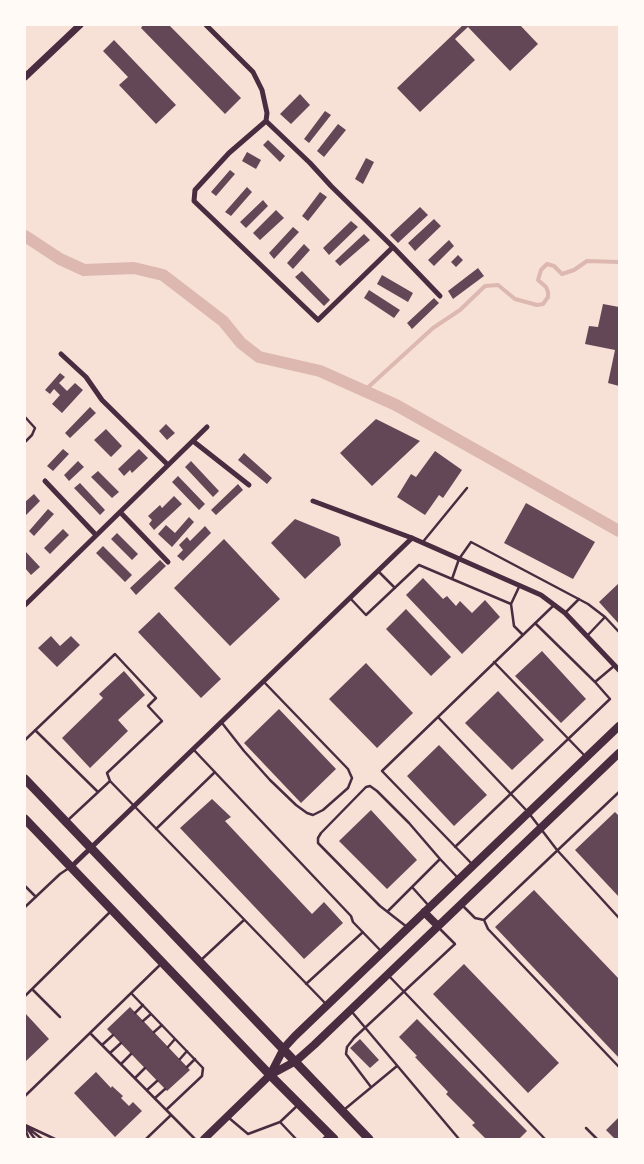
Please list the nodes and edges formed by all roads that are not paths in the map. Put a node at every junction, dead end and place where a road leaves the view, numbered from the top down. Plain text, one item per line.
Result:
1 (206, 25) edge
2 (75, 27) edge
3 (25, 77) edge
4 (266, 121) junction
5 (392, 247) junction
6 (440, 296) dead end
7 (61, 354) dead end
8 (25, 417) edge
9 (207, 427) dead end
10 (193, 441) junction
11 (25, 442) edge
12 (168, 465) junction
13 (45, 481) dead end
14 (249, 486) dead end
15 (467, 488) dead end
16 (313, 501) dead end
17 (120, 512) junction
18 (96, 535) junction
19 (412, 538) junction
20 (422, 543) junction
21 (459, 559) junction
22 (168, 562) dead end
23 (378, 571) junction
24 (452, 579) junction
25 (520, 586) junction
26 (395, 588) junction
27 (350, 598) junction
28 (578, 599) junction
29 (511, 604) junction
30 (25, 605) edge
31 (554, 605) junction
32 (565, 614) junction
33 (605, 617) junction
34 (535, 623) junction
35 (619, 632) edge
36 (522, 635) junction
37 (586, 636) junction
38 (494, 662) junction
39 (617, 668) edge
40 (264, 681) junction
41 (596, 682) junction
42 (438, 717) junction
43 (221, 722) junction
44 (619, 726) edge
45 (35, 730) junction
46 (569, 739) junction
47 (25, 740) edge
48 (193, 749) junction
49 (586, 757) junction
50 (617, 758) edge
51 (215, 772) junction
52 (25, 778) edge
53 (110, 781) junction
54 (98, 792) junction
55 (619, 792) edge
56 (511, 794) junction
57 (134, 806) junction
58 (528, 812) junction
59 (25, 819) edge
60 (67, 822) junction
61 (540, 828) junction
62 (156, 829) junction
63 (91, 847) junction
64 (455, 847) junction
65 (557, 850) junction
66 (440, 859) junction
67 (473, 865) junction
68 (71, 867) junction
69 (458, 879) junction
70 (25, 886) edge
71 (412, 887) junction
72 (36, 897) junction
73 (462, 904) junction
74 (25, 907) edge
75 (426, 909) junction
76 (112, 910) junction
77 (388, 911) junction
78 (619, 918) edge
79 (244, 920) junction
80 (484, 920) junction
81 (438, 926) junction
82 (407, 928) junction
83 (363, 932) junction
84 (382, 952) junction
85 (200, 961) junction
86 (163, 962) junction
87 (387, 975) junction
88 (306, 984) junction
89 (32, 989) junction
90 (403, 992) junction
91 (131, 993) junction
92 (25, 996) edge
93 (143, 1005) junction
94 (327, 1005) junction
95 (350, 1010) junction
96 (135, 1013) dead end
97 (151, 1014) junction
98 (60, 1017) dead end
99 (143, 1021) dead end
100 (162, 1025) junction
101 (366, 1028) junction
102 (154, 1032) dead end
103 (90, 1033) junction
104 (113, 1035) dead end
105 (175, 1039) junction
106 (121, 1043) dead end
107 (102, 1045) junction
108 (168, 1046) dead end
109 (284, 1048) junction
110 (187, 1051) junction
111 (110, 1054) junction
112 (132, 1054) dead end
113 (180, 1059) dead end
114 (195, 1060) junction
115 (296, 1061) junction
116 (121, 1064) junction
117 (397, 1066) junction
118 (187, 1067) dead end
119 (145, 1068) dead end
120 (619, 1068) edge
121 (270, 1074) junction
122 (135, 1078) junction
123 (157, 1081) dead end
124 (371, 1087) junction
125 (165, 1089) dead end
126 (147, 1090) junction
127 (25, 1096) edge
128 (154, 1098) junction
129 (299, 1104) junction
130 (166, 1110) junction
131 (343, 1111) junction
132 (171, 1115) junction
133 (227, 1116) junction
134 (280, 1122) junction
135 (25, 1126) edge
136 (586, 1128) dead end
137 (329, 1137) edge
138 (29, 1139) edge
139 (35, 1139) edge
140 (42, 1139) edge
141 (55, 1139) edge
142 (146, 1139) edge
143 (195, 1139) edge
144 (204, 1139) edge
145 (296, 1139) edge
146 (370, 1139) edge
147 (459, 1139) edge
148 (545, 1139) edge
149 (597, 1139) edge

1 - 4 street
2 - 3 street
4 - 5 street
4 - 5 street
5 - 6 street
7 - 12 street
8 - 11 lane
9 - 10 street
10 - 12 street
10 - 14 street
12 - 17 street
13 - 18 street
15 - 20 lane
16 - 19 street
17 - 18 street
17 - 22 street
18 - 30 street
19 - 20 street
19 - 23 street
20 - 21 street
21 - 24 lane
21 - 25 street
21 - 28 lane
23 - 26 lane
23 - 27 street
24 - 26 lane
24 - 29 lane
25 - 29 lane
25 - 31 street
26 - 27 lane
27 - 40 street
28 - 32 lane
28 - 33 lane
29 - 36 lane
31 - 32 street
31 - 34 lane
32 - 37 street
33 - 35 lane
33 - 37 lane
34 - 36 lane
34 - 41 lane
36 - 38 lane
37 - 39 street
38 - 42 lane
38 - 46 lane
39 - 41 lane
40 - 43 street
40 - 43 lane
41 - 46 lane
42 - 56 lane
42 - 64 lane
43 - 48 street
44 - 49 main road
45 - 47 lane
45 - 53 lane
45 - 54 lane
46 - 49 lane
46 - 56 lane
48 - 51 lane
48 - 57 street
49 - 58 main road
50 - 61 main road
51 - 62 lane
51 - 83 lane
52 - 60 main road
53 - 54 lane
53 - 57 lane
54 - 60 lane
55 - 65 lane
56 - 58 lane
56 - 64 lane
57 - 62 lane
57 - 63 street
58 - 61 lane
58 - 67 main road
59 - 68 main road
60 - 63 main road
61 - 65 lane
61 - 73 main road
62 - 79 lane
63 - 68 street
63 - 85 main road
64 - 67 lane
65 - 78 lane
65 - 80 lane
66 - 69 lane
66 - 71 lane
66 - 77 lane
67 - 69 main road
68 - 72 lane
68 - 76 main road
69 - 75 main road
70 - 72 lane
71 - 75 lane
71 - 77 lane
72 - 74 lane
73 - 80 lane
73 - 81 main road
75 - 81 main road
75 - 82 main road
76 - 86 main road
76 - 89 lane
77 - 82 lane
79 - 85 lane
79 - 88 lane
80 - 120 lane
81 - 87 main road
81 - 90 lane
82 - 84 main road
83 - 84 lane
83 - 88 lane
84 - 94 main road
85 - 109 main road
86 - 91 lane
86 - 121 main road
87 - 90 lane
87 - 95 main road
88 - 94 lane
89 - 92 lane
89 - 98 lane
90 - 101 lane
90 - 148 lane
91 - 93 lane
91 - 103 lane
93 - 96 lane
93 - 97 lane
94 - 109 main road
95 - 101 lane
95 - 115 main road
97 - 99 lane
97 - 100 lane
100 - 102 lane
100 - 105 lane
101 - 117 lane
101 - 124 lane
103 - 107 lane
103 - 127 lane
104 - 107 lane
105 - 108 lane
105 - 110 lane
106 - 111 lane
107 - 111 lane
109 - 115 main road
109 - 121 main road
110 - 113 lane
110 - 114 lane
111 - 116 lane
112 - 116 lane
114 - 118 lane
114 - 130 lane
115 - 121 main road
115 - 131 main road
116 - 122 lane
117 - 124 lane
117 - 147 lane
119 - 122 lane
121 - 129 main road
121 - 133 main road
122 - 126 lane
123 - 126 lane
124 - 131 lane
125 - 128 lane
126 - 128 lane
128 - 130 lane
129 - 134 lane
129 - 137 main road
130 - 132 lane
131 - 146 main road
132 - 142 lane
132 - 143 lane
133 - 134 lane
133 - 144 main road
134 - 145 lane
135 - 138 lane
135 - 139 lane
135 - 140 lane
135 - 141 lane
136 - 149 lane

